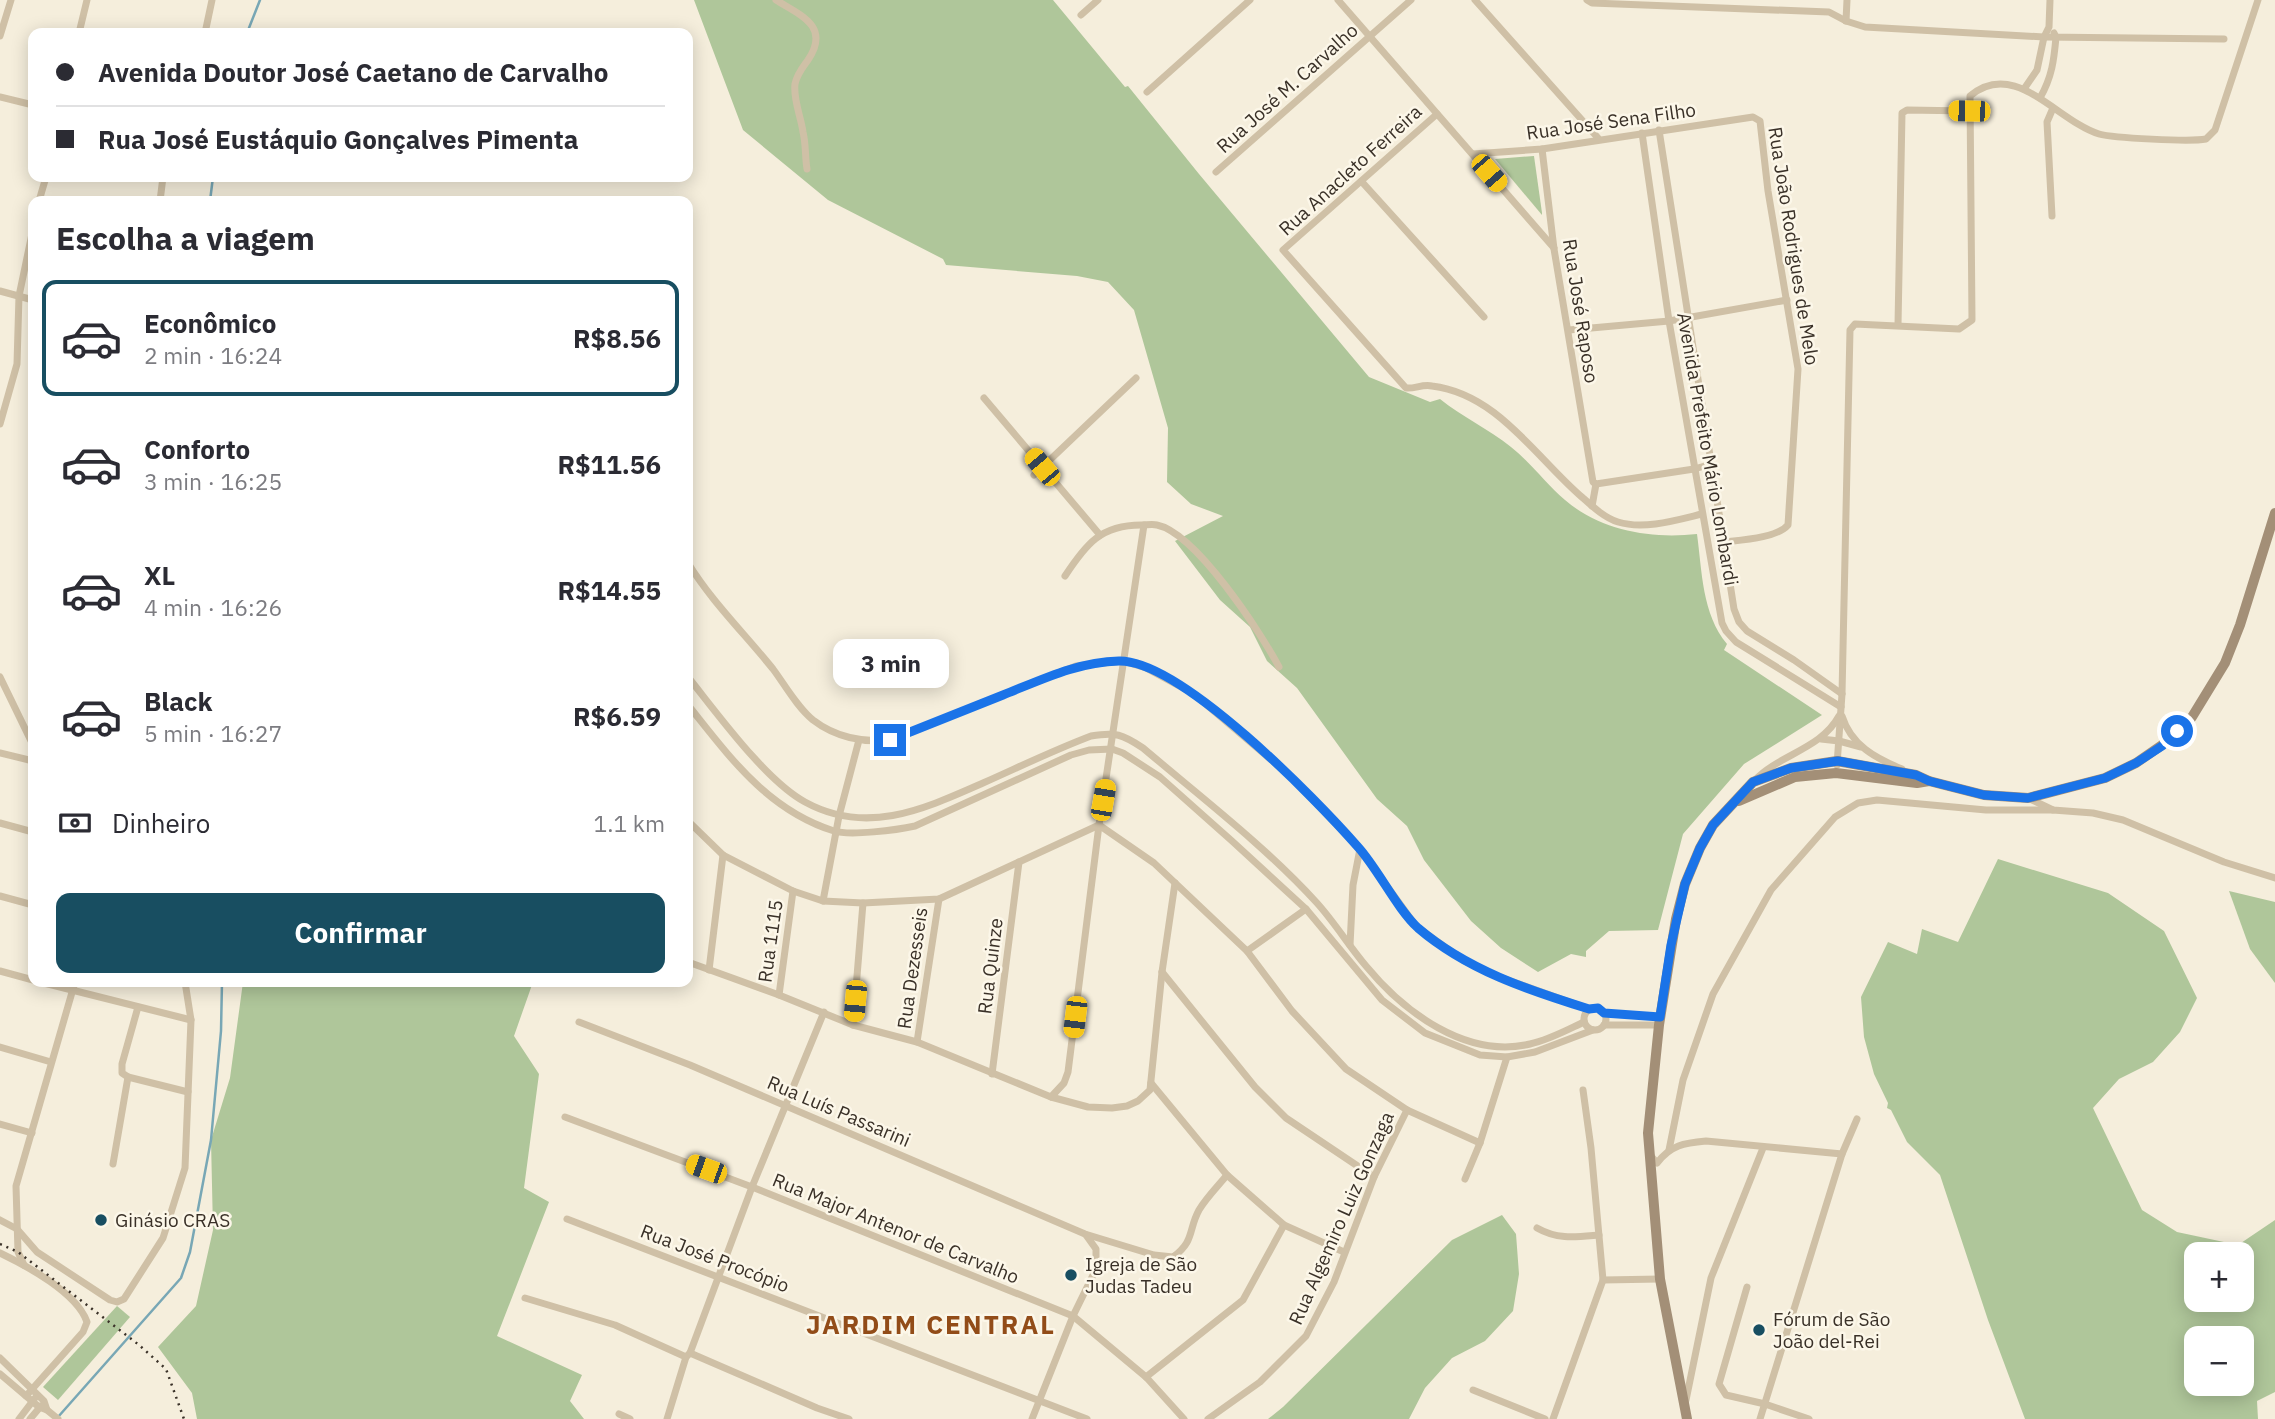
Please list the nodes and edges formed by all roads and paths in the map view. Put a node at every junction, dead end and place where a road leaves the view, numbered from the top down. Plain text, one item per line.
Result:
1 (11, 0) edge
2 (87, 0) edge
3 (201, 0) edge
4 (776, 0) edge
5 (1098, 0) edge
6 (1250, 0) edge
7 (1338, 0) edge
8 (1411, 0) edge
9 (1475, 0) edge
10 (1587, 0) edge
11 (1829, 0) edge
12 (1847, 0) edge
13 (2050, 0) edge
14 (2258, 0) edge
15 (211, 1) edge
16 (1621, 2) edge
17 (1728, 4) edge
18 (1829, 12) junction
19 (1081, 15) dead end
20 (1846, 21) junction
21 (2049, 27) junction
22 (80, 28) edge
23 (206, 28) edge
24 (1369, 35) junction
25 (0, 36) edge
26 (2043, 37) junction
27 (2056, 37) junction
28 (2224, 39) dead end
29 (2024, 89) junction
30 (1147, 92) dead end
31 (0, 97) edge
32 (2040, 97) junction
33 (28, 104) edge
34 (2053, 108) junction
35 (1969, 111) junction
36 (1437, 114) junction
37 (1753, 117) joint
38 (1659, 130) junction
39 (1642, 133) junction
40 (1598, 138) junction
41 (1542, 149) junction
42 (1473, 154) junction
43 (807, 169) dead end
44 (1216, 172) dead end
45 (1362, 182) junction
46 (2052, 216) dead end
47 (1554, 249) junction
48 (28, 253) edge
49 (0, 291) edge
50 (19, 296) junction
51 (28, 299) edge
52 (1787, 300) junction
53 (1484, 317) dead end
54 (1688, 318) junction
55 (1669, 321) junction
56 (1898, 325) junction
57 (1569, 330) junction
58 (1136, 378) dead end
59 (984, 398) dead end
60 (0, 424) edge
61 (1712, 464) junction
62 (1042, 467) junction
63 (1694, 469) junction
64 (1034, 475) dead end
65 (1593, 481) junction
66 (1592, 506) junction
67 (2275, 513) edge
68 (1702, 514) junction
69 (1144, 525) junction
70 (1100, 535) junction
71 (1724, 542) junction
72 (693, 571) edge
73 (1065, 576) dead end
74 (1747, 631) junction
75 (1736, 642) junction
76 (1123, 661) junction
77 (1279, 667) dead end
78 (0, 677) edge
79 (693, 683) edge
80 (1842, 694) junction
81 (1841, 710) junction
82 (693, 711) edge
83 (1114, 733) junction
84 (28, 736) edge
85 (1821, 739) junction
86 (859, 740) junction
87 (1839, 741) junction
88 (1862, 748) junction
89 (1112, 749) junction
90 (0, 753) edge
91 (28, 760) edge
92 (1838, 761) junction
93 (1836, 773) junction
94 (1916, 775) junction
95 (1929, 781) junction
96 (1753, 782) junction
97 (2028, 798) junction
98 (1733, 804) junction
99 (2053, 810) junction
100 (839, 816) junction
101 (0, 823) edge
102 (1099, 825) junction
103 (693, 826) edge
104 (28, 831) edge
105 (835, 831) junction
106 (1360, 849) junction
107 (723, 855) junction
108 (1020, 862) junction
109 (2275, 878) edge
110 (1175, 883) junction
111 (793, 891) junction
112 (0, 896) edge
113 (939, 899) junction
114 (823, 901) junction
115 (863, 903) junction
116 (28, 904) edge
117 (1306, 909) junction
118 (1350, 945) junction
119 (1247, 951) junction
120 (693, 964) edge
121 (709, 970) junction
122 (0, 971) edge
123 (1162, 972) junction
124 (28, 979) edge
125 (59, 987) edge
126 (74, 987) edge
127 (186, 987) edge
128 (74, 991) junction
129 (779, 995) junction
130 (138, 1007) junction
131 (1589, 1009) junction
132 (824, 1012) junction
133 (1604, 1013) junction
134 (191, 1020) junction
135 (1660, 1021) junction
136 (579, 1022) dead end
137 (1584, 1022) junction
138 (853, 1025) junction
139 (1604, 1025) junction
140 (1593, 1030) junction
141 (917, 1042) junction
142 (0, 1047) edge
143 (1507, 1057) junction
144 (51, 1062) junction
145 (992, 1074) junction
146 (128, 1077) junction
147 (1151, 1083) junction
148 (1583, 1090) dead end
149 (188, 1092) junction
150 (1051, 1097) junction
151 (786, 1105) junction
152 (1407, 1110) junction
153 (565, 1117) dead end
154 (1857, 1119) dead end
155 (0, 1124) edge
156 (32, 1133) junction
157 (1480, 1143) junction
158 (1763, 1148) junction
159 (1669, 1150) junction
160 (1649, 1153) junction
161 (1842, 1154) junction
162 (113, 1164) dead end
163 (1227, 1175) junction
164 (1374, 1177) junction
165 (1465, 1179) dead end
166 (752, 1187) junction
167 (568, 1219) dead end
168 (0, 1220) edge
169 (1284, 1225) junction
170 (1537, 1228) dead end
171 (17, 1229) junction
172 (1085, 1234) junction
173 (1599, 1235) junction
174 (1344, 1252) junction
175 (0, 1253) edge
176 (24, 1265) junction
177 (720, 1277) junction
178 (1660, 1279) junction
179 (1603, 1280) junction
180 (1746, 1287) dead end
181 (525, 1298) dead end
182 (1073, 1316) junction
183 (688, 1355) junction
184 (0, 1357) edge
185 (0, 1374) edge
186 (1146, 1377) junction
187 (1472, 1390) dead end
188 (1040, 1400) junction
189 (41, 1404) edge
190 (1765, 1404) junction
191 (1686, 1413) edge
192 (619, 1414) dead end
193 (19, 1419) edge
194 (30, 1419) edge
195 (630, 1419) edge
196 (667, 1419) edge
197 (849, 1419) edge
198 (1032, 1419) edge
199 (1087, 1419) edge
200 (1184, 1419) edge
201 (1208, 1419) edge
202 (1545, 1419) edge
203 (1553, 1419) edge
204 (1760, 1419) edge
205 (1808, 1419) edge

1 - 25 street
2 - 22 street
3 - 15 street
4 - 43 street
5 - 19 street
6 - 30 street
7 - 24 street
8 - 24 street, Rua José M. Carvalho
9 - 40 street
10 - 16 street
11 - 18 street
12 - 20 street
13 - 21 street
14 - 34 street
15 - 23 street
16 - 17 street
17 - 18 street
18 - 20 street
20 - 26 street
21 - 26 street
21 - 27 street
24 - 36 street
24 - 44 street, Rua José M. Carvalho
26 - 27 street
26 - 29 street
27 - 28 street
27 - 32 street
29 - 32 street
29 - 35 street
31 - 33 street
32 - 34 street
34 - 46 street
35 - 56 street
35 - 56 street
36 - 42 street
36 - 45 street, Rua Anacleto Ferreira
37 - 38 street, Rua José Sena Filho
37 - 52 street, Rua João Rodrigues de Melo
38 - 39 street, Rua José Sena Filho
38 - 54 street, Avenida Prefeito Mário Lombardi
39 - 40 street, Rua José Sena Filho
39 - 55 street, Avenida Prefeito Mário Lombardi
40 - 41 street, Rua José Sena Filho
41 - 42 street, Rua José Sena Filho
41 - 47 street, Rua José Raposo
42 - 47 street
45 - 53 street
45 - 66 street, Rua Anacleto Ferreira
47 - 57 street, Rua José Raposo
48 - 50 street
49 - 50 street
50 - 51 street
50 - 60 street
52 - 54 street
52 - 71 street, Rua João Rodrigues de Melo
54 - 55 street
54 - 61 street, Avenida Prefeito Mário Lombardi
55 - 57 street
55 - 63 street, Avenida Prefeito Mário Lombardi
56 - 80 street
57 - 65 street, Rua José Raposo
58 - 62 street
59 - 62 street
61 - 63 street
61 - 71 street, Avenida Prefeito Mário Lombardi
62 - 64 street
62 - 70 street
63 - 65 street
63 - 68 street, Avenida Prefeito Mário Lombardi
65 - 66 street, Rua José Raposo
66 - 68 street
67 - 97 main road
68 - 75 street, Avenida Prefeito Mário Lombardi
69 - 70 street
69 - 76 street
69 - 77 street
70 - 73 street
71 - 74 street, Avenida Prefeito Mário Lombardi
72 - 86 street
74 - 75 street
74 - 80 street
75 - 81 street
76 - 83 street
76 - 86 street
76 - 106 street
78 - 84 street
79 - 100 street
80 - 81 street
81 - 85 street
81 - 87 street
81 - 88 street
82 - 105 street
83 - 89 street
83 - 100 street
83 - 118 street
85 - 87 street
85 - 96 street
86 - 100 street
87 - 88 street
87 - 92 street
88 - 94 street
89 - 102 street
89 - 105 street
89 - 117 street
90 - 91 street
92 - 93 street
92 - 94 main road
92 - 96 main road
93 - 95 main road
93 - 98 main road
94 - 95 main road
95 - 97 main road
96 - 98 main road
97 - 99 street
98 - 135 main road
99 - 109 street
99 - 159 street
100 - 105 street
101 - 104 street
102 - 108 street
102 - 110 street
102 - 150 street
103 - 107 street
105 - 114 street
106 - 118 street
106 - 131 street
107 - 111 street
107 - 121 street
108 - 113 street
108 - 145 street, Rua Quinze
110 - 119 street
110 - 123 street
111 - 114 street
111 - 129 street, Rua 1115
112 - 116 street
113 - 115 street
113 - 141 street, Rua Dezesseis
114 - 115 street
115 - 138 street
117 - 119 street
117 - 143 street
118 - 137 street
119 - 152 street
120 - 121 street
121 - 129 street
122 - 124 street
123 - 147 street
123 - 164 street
125 - 128 street
126 - 128 street
127 - 134 street
128 - 130 street
128 - 144 street
129 - 132 street
130 - 134 street
130 - 146 street
131 - 133 street
131 - 137 street
132 - 138 street
132 - 151 street
133 - 135 street
133 - 139 street
134 - 149 street
135 - 139 street
135 - 160 main road
136 - 151 street, Rua Luís Passarini
137 - 140 street
138 - 141 street
139 - 140 street
140 - 143 street
141 - 145 street
142 - 144 street
143 - 157 street
144 - 156 street
145 - 150 street
146 - 149 street
146 - 162 street
147 - 150 street
147 - 163 street
148 - 173 street
149 - 171 street
151 - 166 street
151 - 172 street, Rua Luís Passarini
152 - 157 street
152 - 164 street, Rua Algemiro Luiz Gonzaga
153 - 166 street, Rua Major Antenor de Carvalho
154 - 161 street
155 - 156 street
156 - 171 street
157 - 165 street
158 - 159 street
158 - 161 street
158 - 191 street
159 - 160 street
160 - 178 main road
161 - 190 street
163 - 169 street
163 - 172 street, Rua Luís Passarini
164 - 174 street, Rua Algemiro Luiz Gonzaga
166 - 177 street
166 - 182 street, Rua Major Antenor de Carvalho
167 - 177 street, Rua José Procópio
168 - 171 street
169 - 174 street
169 - 186 street
170 - 173 street
171 - 176 street
172 - 182 street
173 - 179 street
174 - 201 street, Rua Algemiro Luiz Gonzaga
175 - 176 street
176 - 189 street
177 - 183 street
177 - 188 street, Rua José Procópio
178 - 179 street
178 - 191 main road
179 - 203 street
180 - 190 street
181 - 183 street
182 - 186 street, Rua Major Antenor de Carvalho
182 - 188 street
183 - 196 street
183 - 197 street
184 - 189 street
185 - 189 street
186 - 200 street, Rua Major Antenor de Carvalho
187 - 202 street
188 - 198 street
188 - 199 street, Rua José Procópio
189 - 193 street
189 - 194 street
190 - 204 street
190 - 205 street
192 - 195 street

